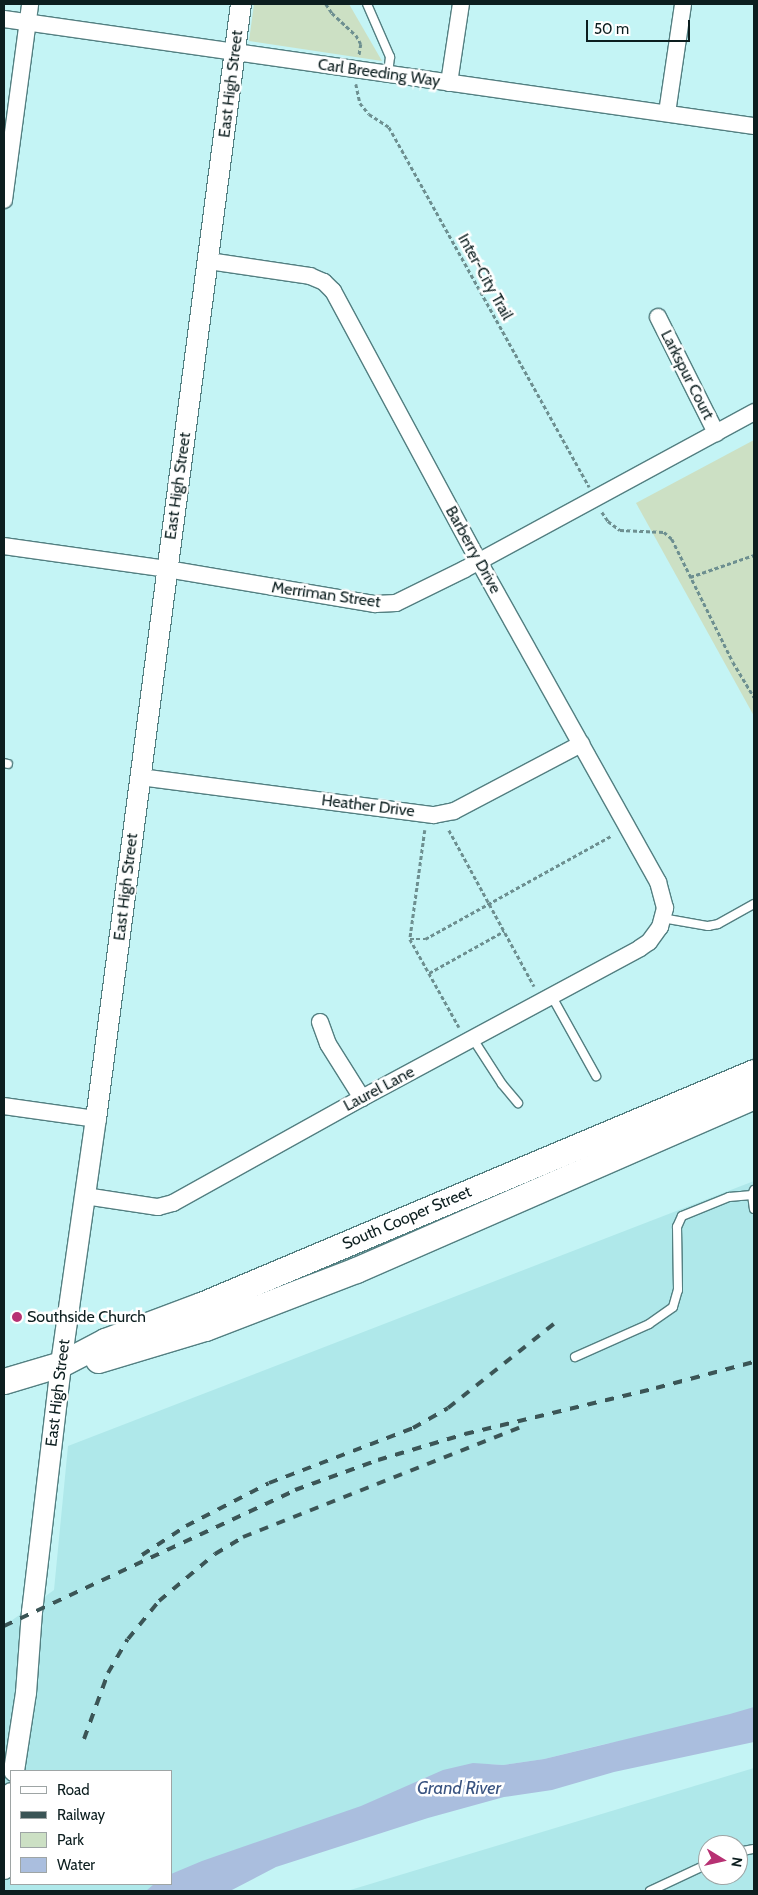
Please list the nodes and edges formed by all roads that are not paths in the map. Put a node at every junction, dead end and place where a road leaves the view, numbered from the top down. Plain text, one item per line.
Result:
1 (30, 4) edge
2 (242, 4) edge
3 (367, 4) edge
4 (461, 4) edge
5 (683, 4) edge
6 (4, 18) edge
7 (27, 22) junction
8 (236, 53) junction
9 (388, 74) junction
10 (449, 83) junction
11 (668, 113) junction
12 (754, 126) edge
13 (4, 200) edge
14 (208, 261) junction
15 (658, 317) dead end
16 (754, 412) edge
17 (716, 433) junction
18 (4, 546) edge
19 (479, 562) junction
20 (166, 569) junction
21 (581, 744) junction
22 (140, 778) junction
23 (754, 904) edge
24 (661, 923) junction
25 (552, 995) junction
26 (320, 1022) dead end
27 (472, 1039) junction
28 (754, 1072) edge
29 (596, 1076) dead end
30 (754, 1096) edge
31 (362, 1098) junction
32 (518, 1103) dead end
33 (4, 1106) edge
34 (96, 1119) junction
35 (753, 1192) edge
36 (85, 1196) junction
37 (754, 1209) edge
38 (575, 1357) dead end
39 (61, 1364) junction
40 (4, 1381) edge
41 (14, 1770) edge
42 (10, 1805) edge
43 (698, 1869) edge
44 (4, 1870) edge
45 (650, 1891) edge

1 - 7 street
2 - 8 street, East High Street
3 - 9 lane
4 - 10 street
5 - 11 street
6 - 7 street, Carl Breeding Way
7 - 8 street, Carl Breeding Way
7 - 13 street
8 - 9 street, Carl Breeding Way
8 - 14 street, East High Street
9 - 10 street, Carl Breeding Way
10 - 11 street, Carl Breeding Way
11 - 12 street, Carl Breeding Way
14 - 19 street, Barberry Drive
14 - 20 street, East High Street
15 - 17 street, Larkspur Court
16 - 17 street, Merriman Street
17 - 19 street, Merriman Street
18 - 20 street, Merriman Street
19 - 20 street, Merriman Street
19 - 21 street, Barberry Drive
20 - 22 street, East High Street
21 - 22 street, Heather Drive
21 - 24 street, Barberry Drive
22 - 34 street, East High Street
23 - 24 lane
24 - 25 street, Laurel Lane
25 - 27 street, Laurel Lane
25 - 29 lane
26 - 31 street
27 - 31 street, Laurel Lane
27 - 32 lane
28 - 39 main road, South Cooper Street
30 - 39 main road, South Cooper Street
31 - 36 street, Laurel Lane
33 - 34 street
34 - 36 street, East High Street
35 - 37 lane
35 - 38 lane
36 - 39 street, East High Street
39 - 40 main road, South Cooper Street
39 - 41 street, East High Street
42 - 44 street
43 - 45 lane

